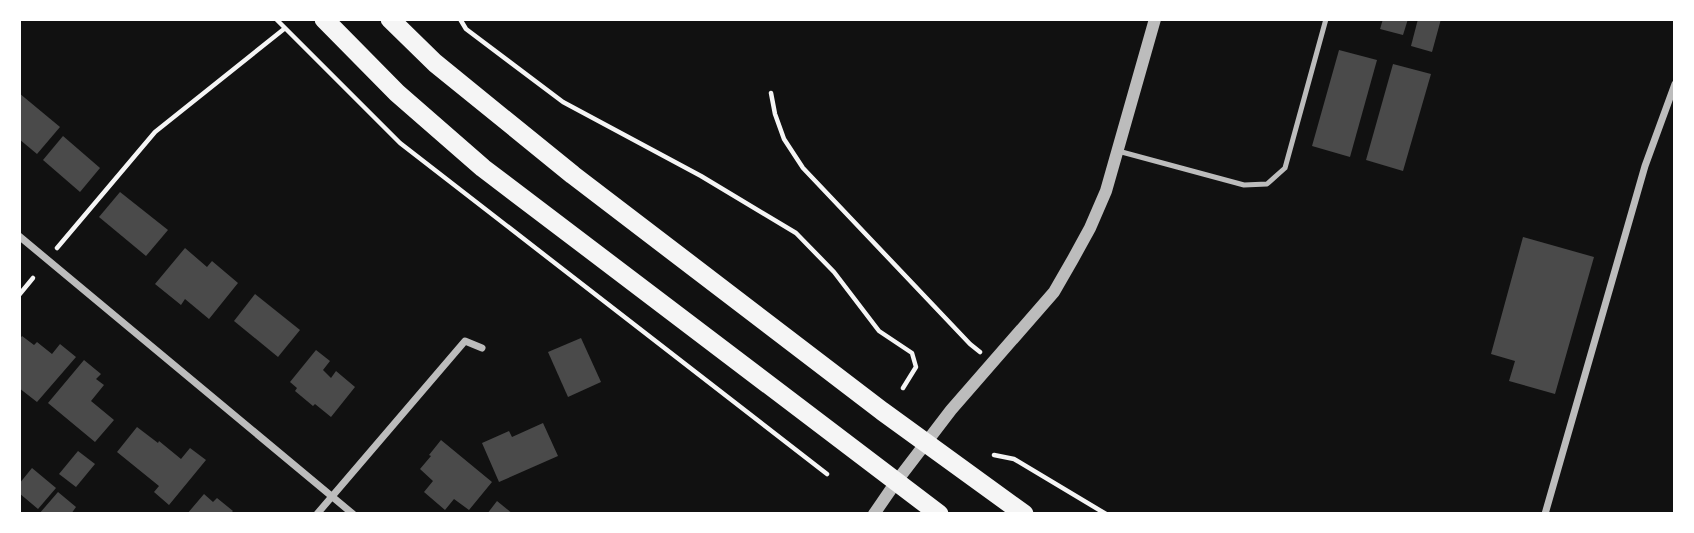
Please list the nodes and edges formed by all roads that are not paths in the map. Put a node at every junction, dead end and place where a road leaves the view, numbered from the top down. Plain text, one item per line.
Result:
1 (324, 19) edge
2 (390, 19) edge
3 (1155, 19) edge
4 (1326, 19) edge
5 (1675, 84) edge
6 (1118, 151) junction
7 (19, 236) edge
8 (482, 348) dead end
9 (926, 443) junction
10 (896, 482) junction
11 (332, 496) junction
12 (317, 514) edge
13 (353, 514) edge
14 (874, 514) edge
15 (939, 514) edge
16 (1024, 514) edge
17 (1545, 514) edge

1 - 10 highway
2 - 9 highway
3 - 6 street
4 - 6 lane
5 - 17 street
6 - 9 street
7 - 11 street
8 - 11 street
9 - 10 street
9 - 16 highway
10 - 14 street
10 - 15 highway
11 - 12 street
11 - 13 street

